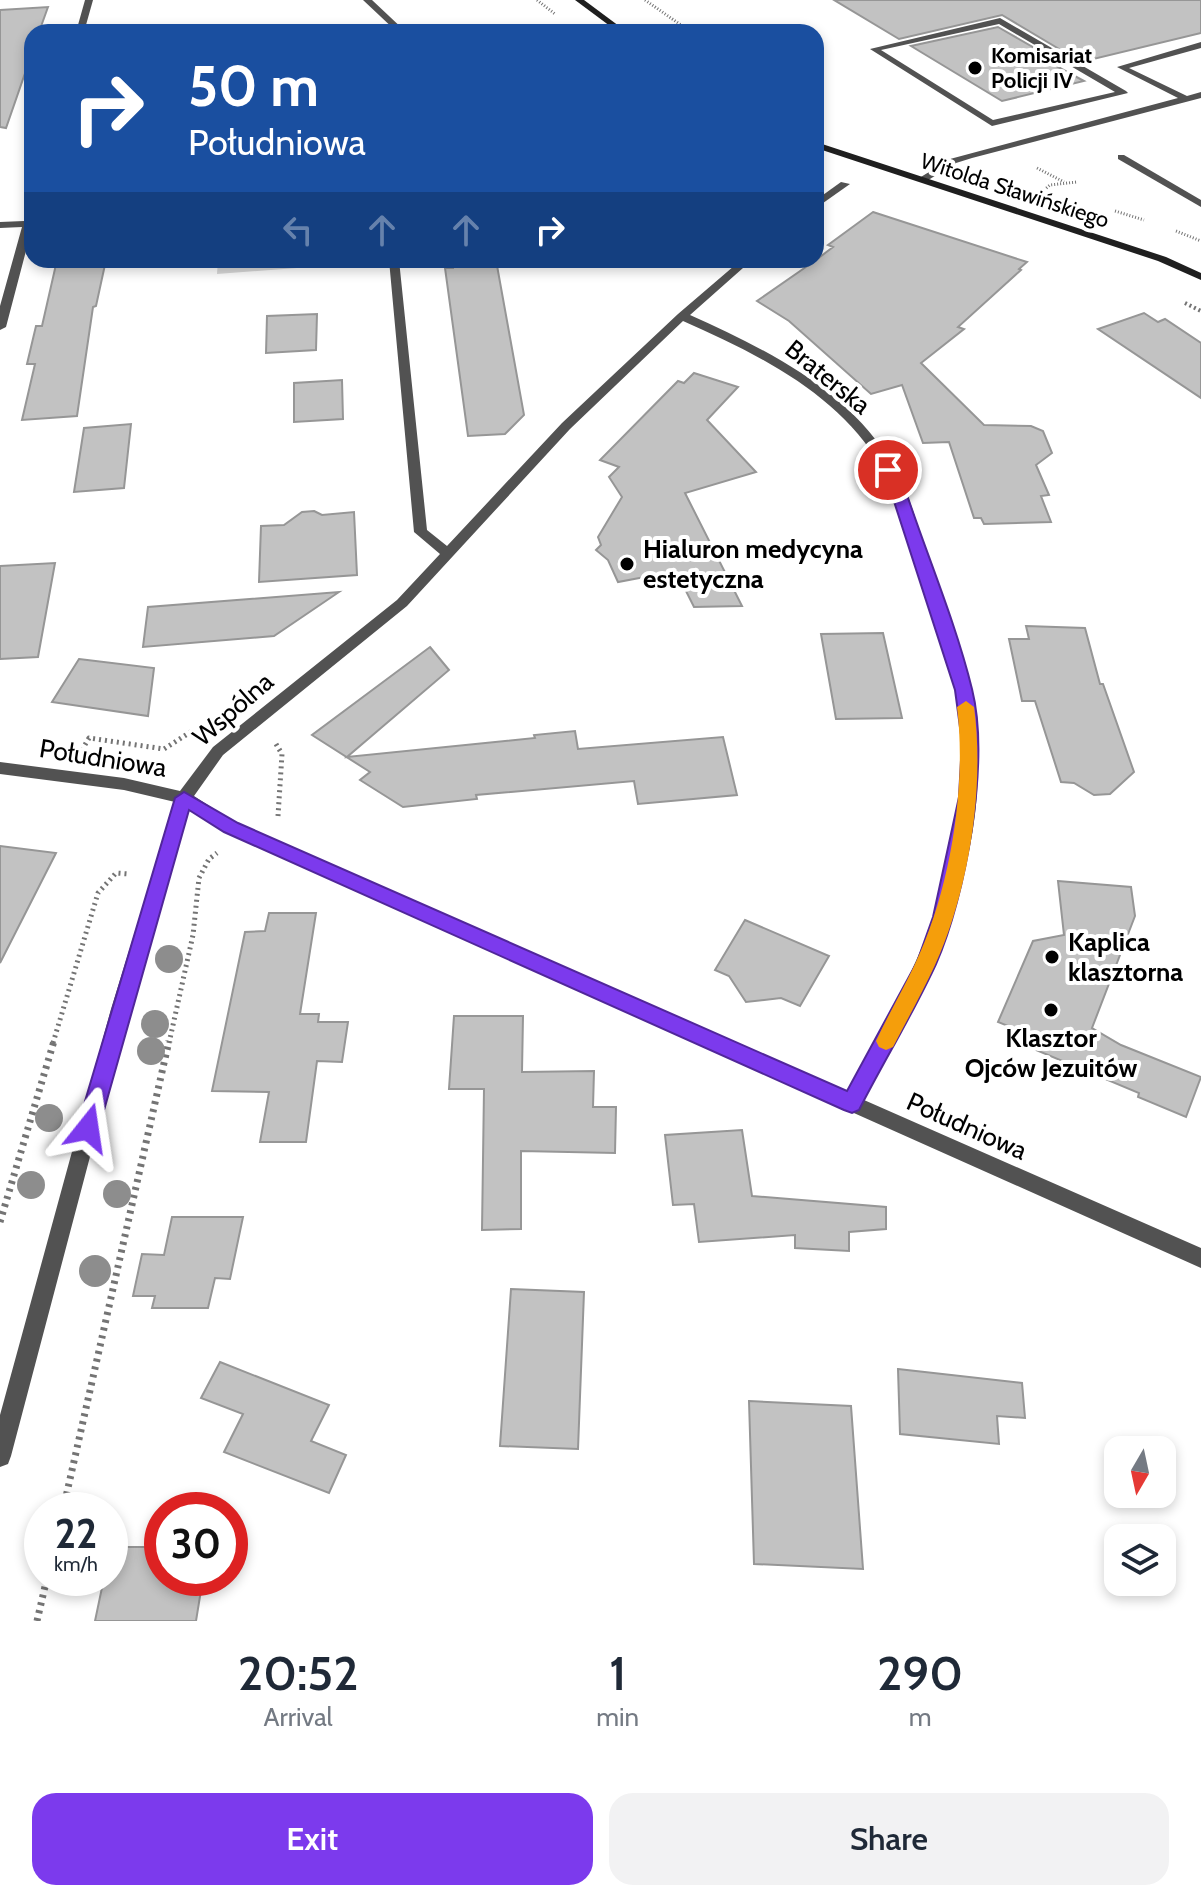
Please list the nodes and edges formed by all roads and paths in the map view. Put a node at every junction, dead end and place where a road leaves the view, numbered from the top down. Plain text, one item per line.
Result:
1 (89, 0) edge
2 (367, 0) edge
3 (579, 0) edge
4 (645, 0) edge
5 (82, 24) edge
6 (393, 24) edge
7 (612, 24) edge
8 (680, 24) edge
9 (1201, 45) edge
10 (1201, 95) edge
11 (1186, 99) junction
12 (1062, 107) junction
13 (1092, 125) junction
14 (824, 148) edge
15 (1121, 157) dead end
16 (1030, 165) dead end
17 (921, 180) junction
18 (1064, 182) junction
19 (1077, 182) dead end
20 (845, 184) dead end
21 (1044, 190) dead end
22 (824, 199) edge
23 (1201, 204) edge
24 (24, 224) edge
25 (0, 225) edge
26 (24, 245) edge
27 (395, 268) edge
28 (738, 268) edge
29 (1201, 277) edge
30 (682, 316) junction
31 (0, 327) edge
32 (448, 553) junction
33 (203, 724) dead end
34 (270, 736) dead end
35 (80, 753) dead end
36 (0, 768) edge
37 (184, 798) junction
38 (278, 825) dead end
39 (231, 851) dead end
40 (137, 874) dead end
41 (852, 1103) junction
42 (0, 1222) edge
43 (1201, 1258) edge
44 (0, 1456) edge
45 (67, 1492) edge
46 (43, 1596) edge
47 (37, 1621) edge

1 - 5 street
2 - 6 street
3 - 7 main road
4 - 8 path
9 - 11 street
10 - 11 street
11 - 13 street
12 - 12 street
12 - 13 street
13 - 17 street
14 - 17 main road, Witolda Sławińskiego
15 - 23 street
16 - 18 path
17 - 29 main road, Witolda Sławińskiego
18 - 19 path
18 - 21 path
20 - 22 street
24 - 25 street
26 - 31 street
27 - 32 street
28 - 30 street, Wspólna
30 - 32 street, Wspólna
30 - 41 street, Braterska
32 - 37 street, Wspólna
33 - 35 path
34 - 38 path
36 - 37 street, Południowa
37 - 41 street, Południowa
37 - 44 street, Wspólna
39 - 45 path
40 - 42 path
41 - 43 street, Południowa
46 - 47 path

